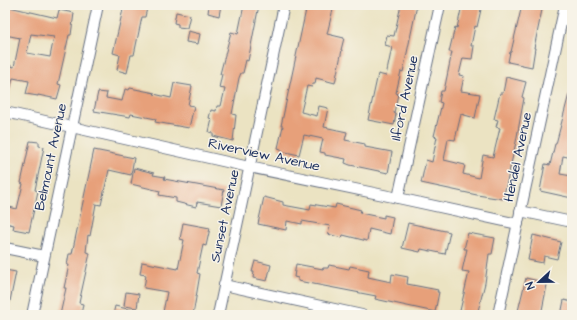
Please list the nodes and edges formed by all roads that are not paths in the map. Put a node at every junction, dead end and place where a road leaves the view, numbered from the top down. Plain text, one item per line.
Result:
1 (98, 5) edge
2 (284, 5) edge
3 (440, 5) edge
4 (565, 5) edge
5 (5, 112) edge
6 (72, 127) junction
7 (249, 167) junction
8 (398, 198) junction
9 (520, 211) junction
10 (572, 222) edge
11 (518, 224) junction
12 (5, 248) edge
13 (44, 256) junction
14 (224, 285) junction
15 (32, 315) edge
16 (218, 315) edge
17 (362, 315) edge
18 (498, 315) edge

1 - 6 street, Belmount Avenue
2 - 7 street, Sunset Avenue
3 - 8 street, Ilford Avenue
4 - 9 street, Hendel Avenue
5 - 6 street, Riverview Avenue
6 - 7 street, Riverview Avenue
6 - 13 street, Belmount Avenue
7 - 8 street, Riverview Avenue
7 - 14 street, Sunset Avenue
8 - 11 street, Riverview Avenue
9 - 10 street
9 - 11 street, Hendel Avenue
11 - 18 street, Hendel Avenue
12 - 13 street
13 - 15 street, Belmount Avenue
14 - 16 street, Sunset Avenue
14 - 17 street

